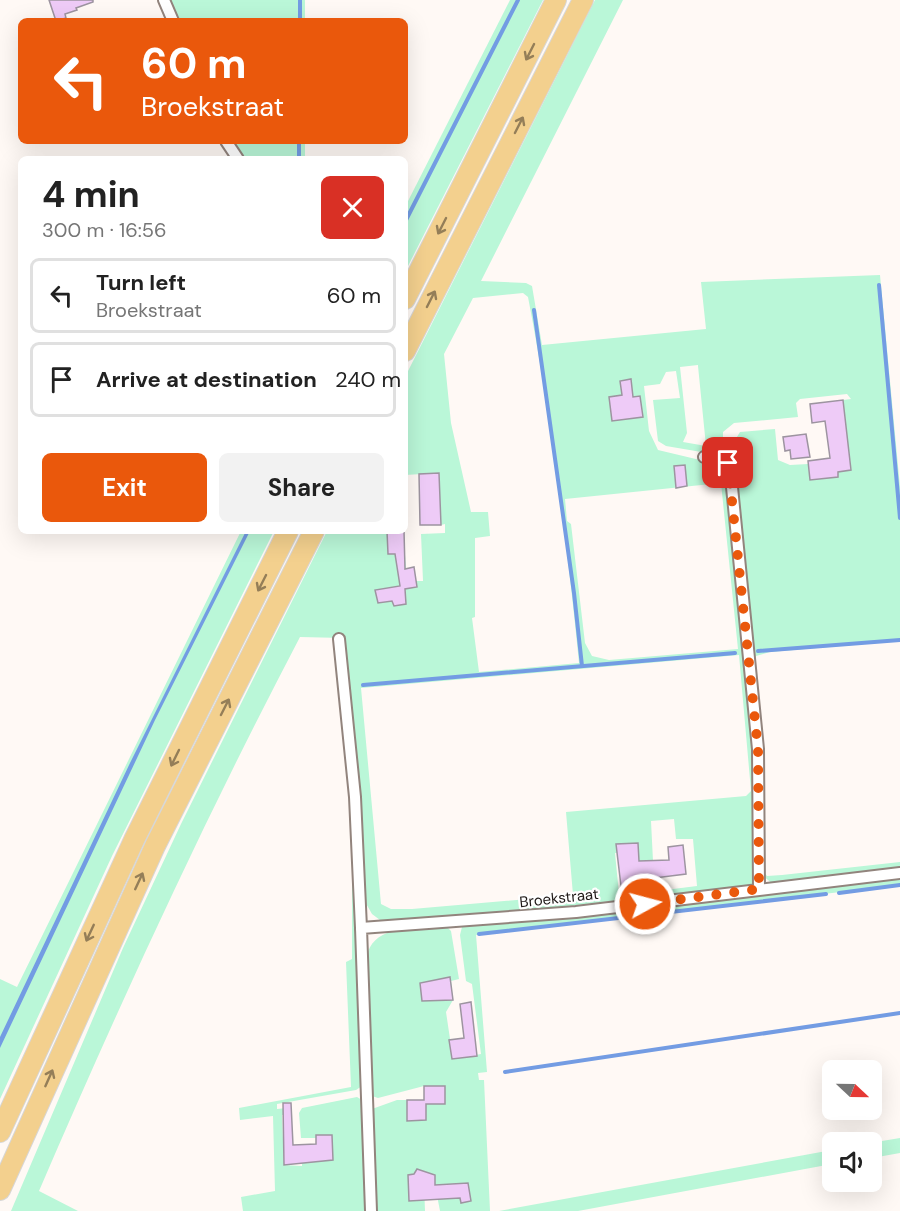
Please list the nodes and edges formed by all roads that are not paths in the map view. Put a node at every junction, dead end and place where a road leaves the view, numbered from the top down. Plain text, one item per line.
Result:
1 (164, 0) edge
2 (556, 0) edge
3 (583, 0) edge
4 (172, 18) edge
5 (408, 293) edge
6 (408, 345) edge
7 (704, 457) dead end
8 (287, 534) edge
9 (312, 534) edge
10 (339, 639) dead end
11 (900, 873) edge
12 (759, 889) junction
13 (361, 928) junction
14 (0, 1132) edge
15 (0, 1190) edge
16 (371, 1211) edge

1 - 4 street
2 -> 5 highway
6 -> 3 highway
7 - 12 street
8 -> 14 highway
15 -> 9 highway
10 - 13 street
11 - 12 street, Broekstraat
12 - 13 street, Broekstraat
13 - 16 street

